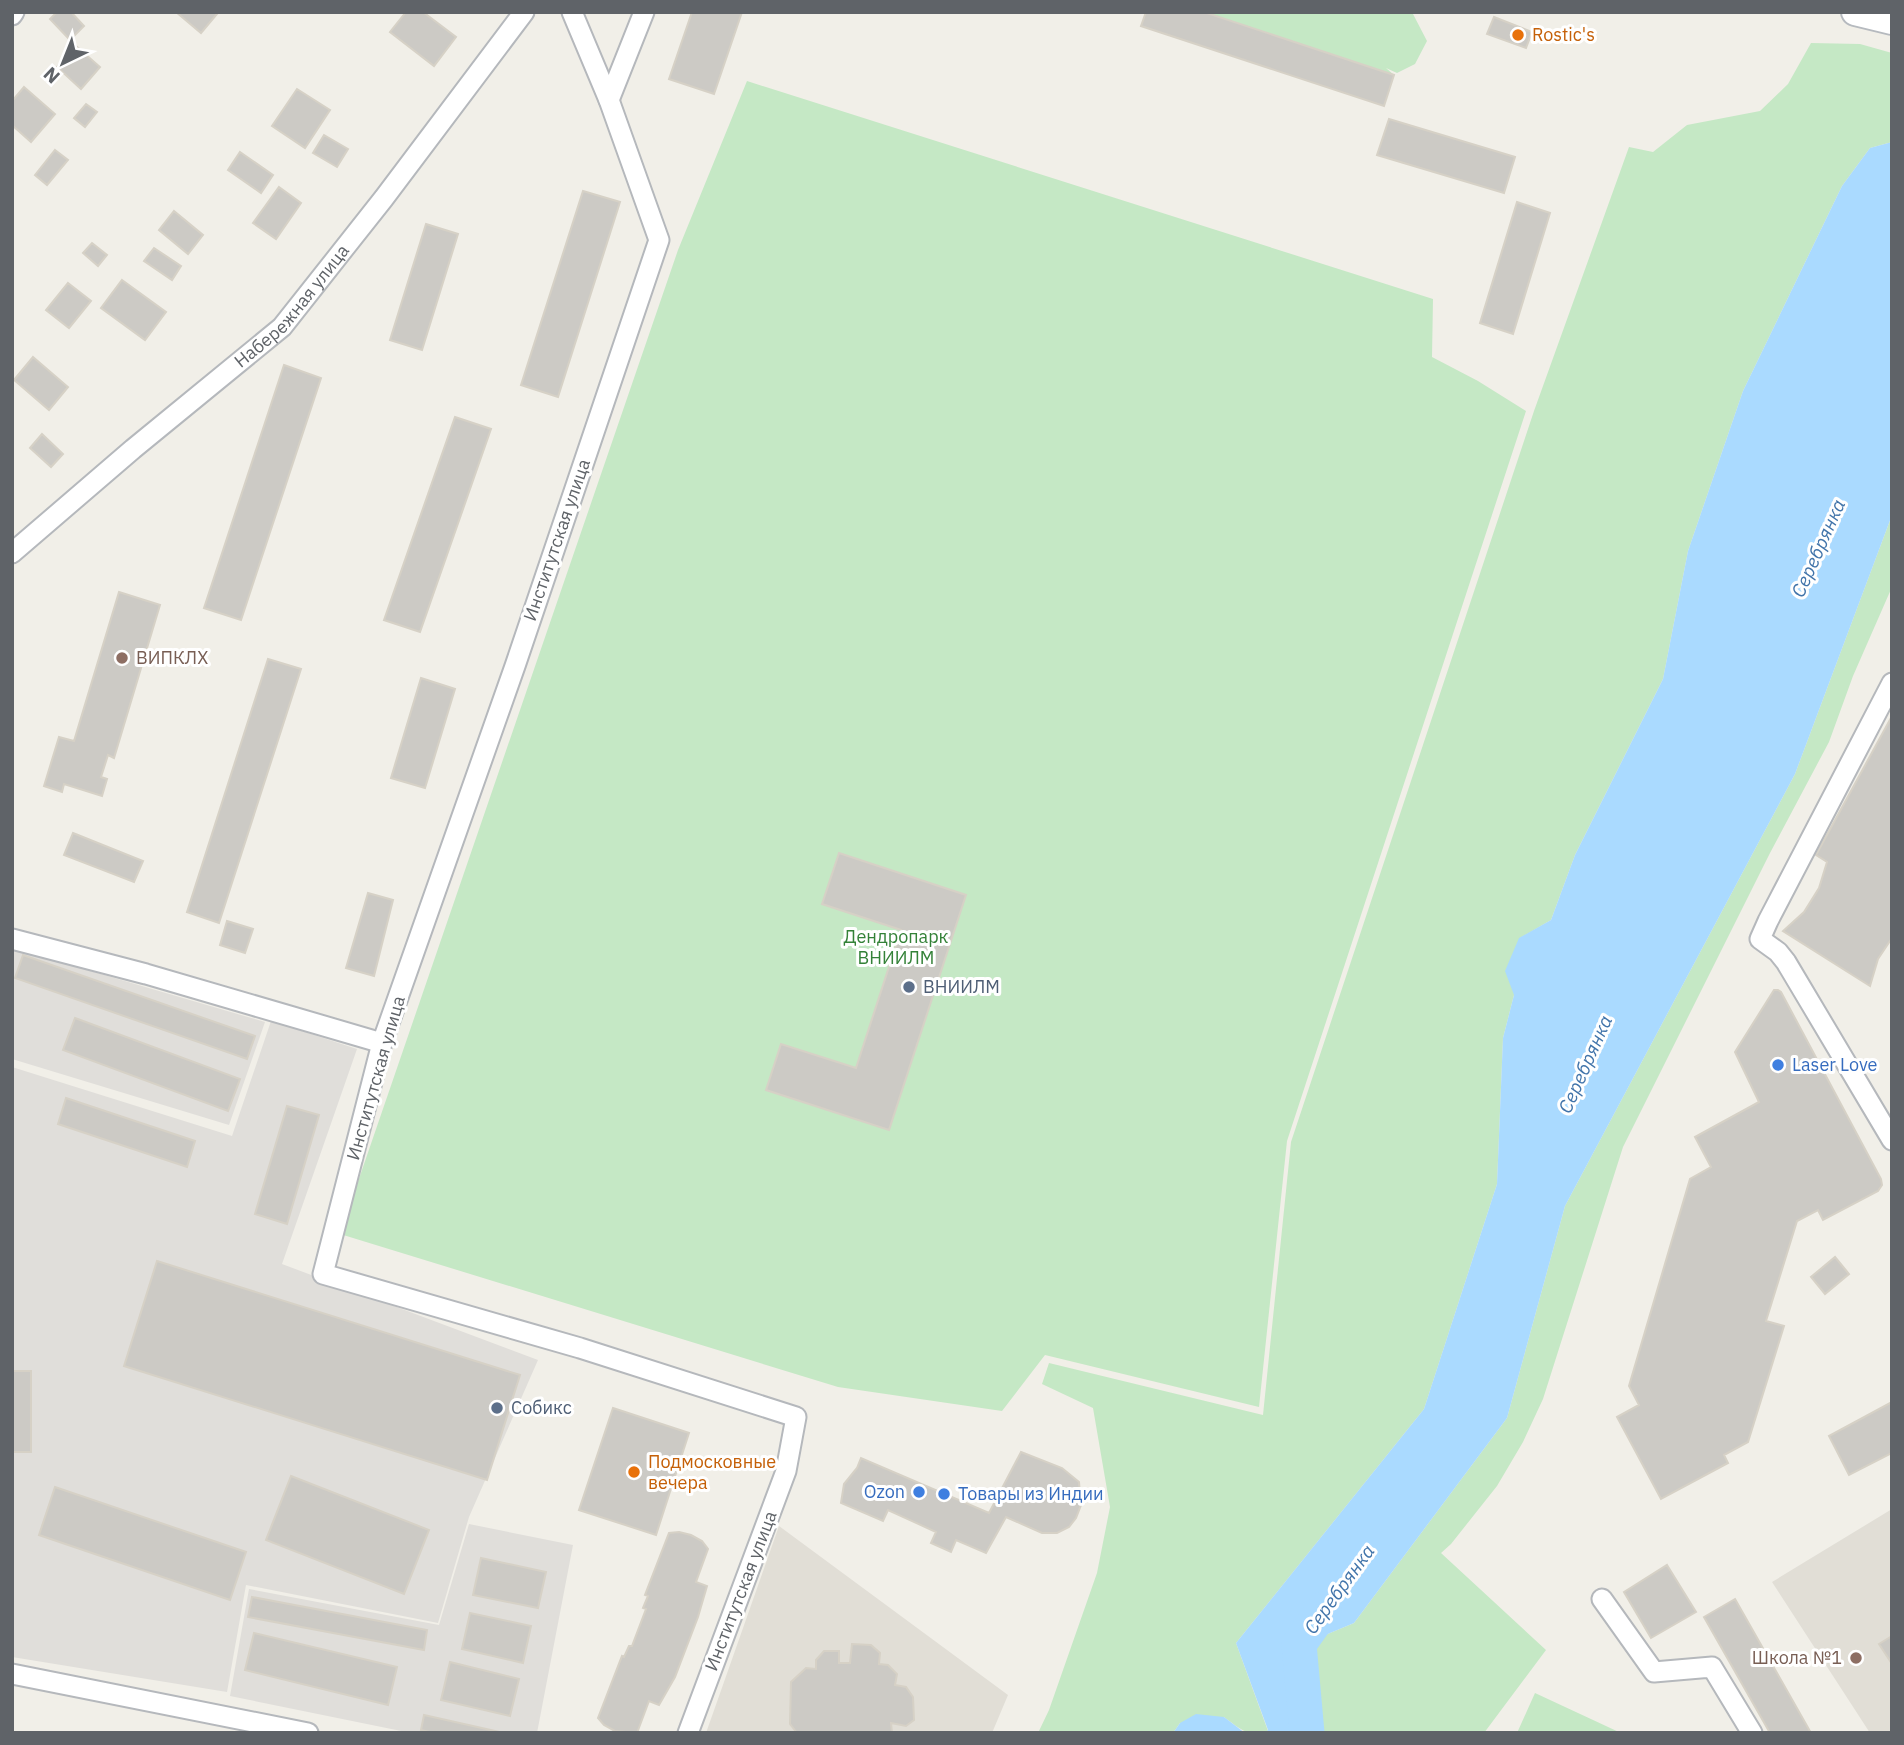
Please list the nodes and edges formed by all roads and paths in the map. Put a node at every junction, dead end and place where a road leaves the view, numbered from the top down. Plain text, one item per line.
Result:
1 (524, 12) edge
2 (572, 12) edge
3 (644, 12) edge
4 (609, 100) junction
5 (12, 553) edge
6 (1892, 683) edge
7 (12, 939) edge
8 (382, 1042) junction
9 (1892, 1140) edge
10 (1602, 1600) dead end
11 (13, 1676) edge
12 (309, 1733) edge
13 (688, 1733) edge
14 (1752, 1733) edge

1 - 5 street, Набережная улица
2 - 4 street, Институтская улица
3 - 4 street
4 - 8 street, Институтская улица
6 - 9 street
7 - 8 street
8 - 13 street, Институтская улица
10 - 14 street
11 - 12 street

